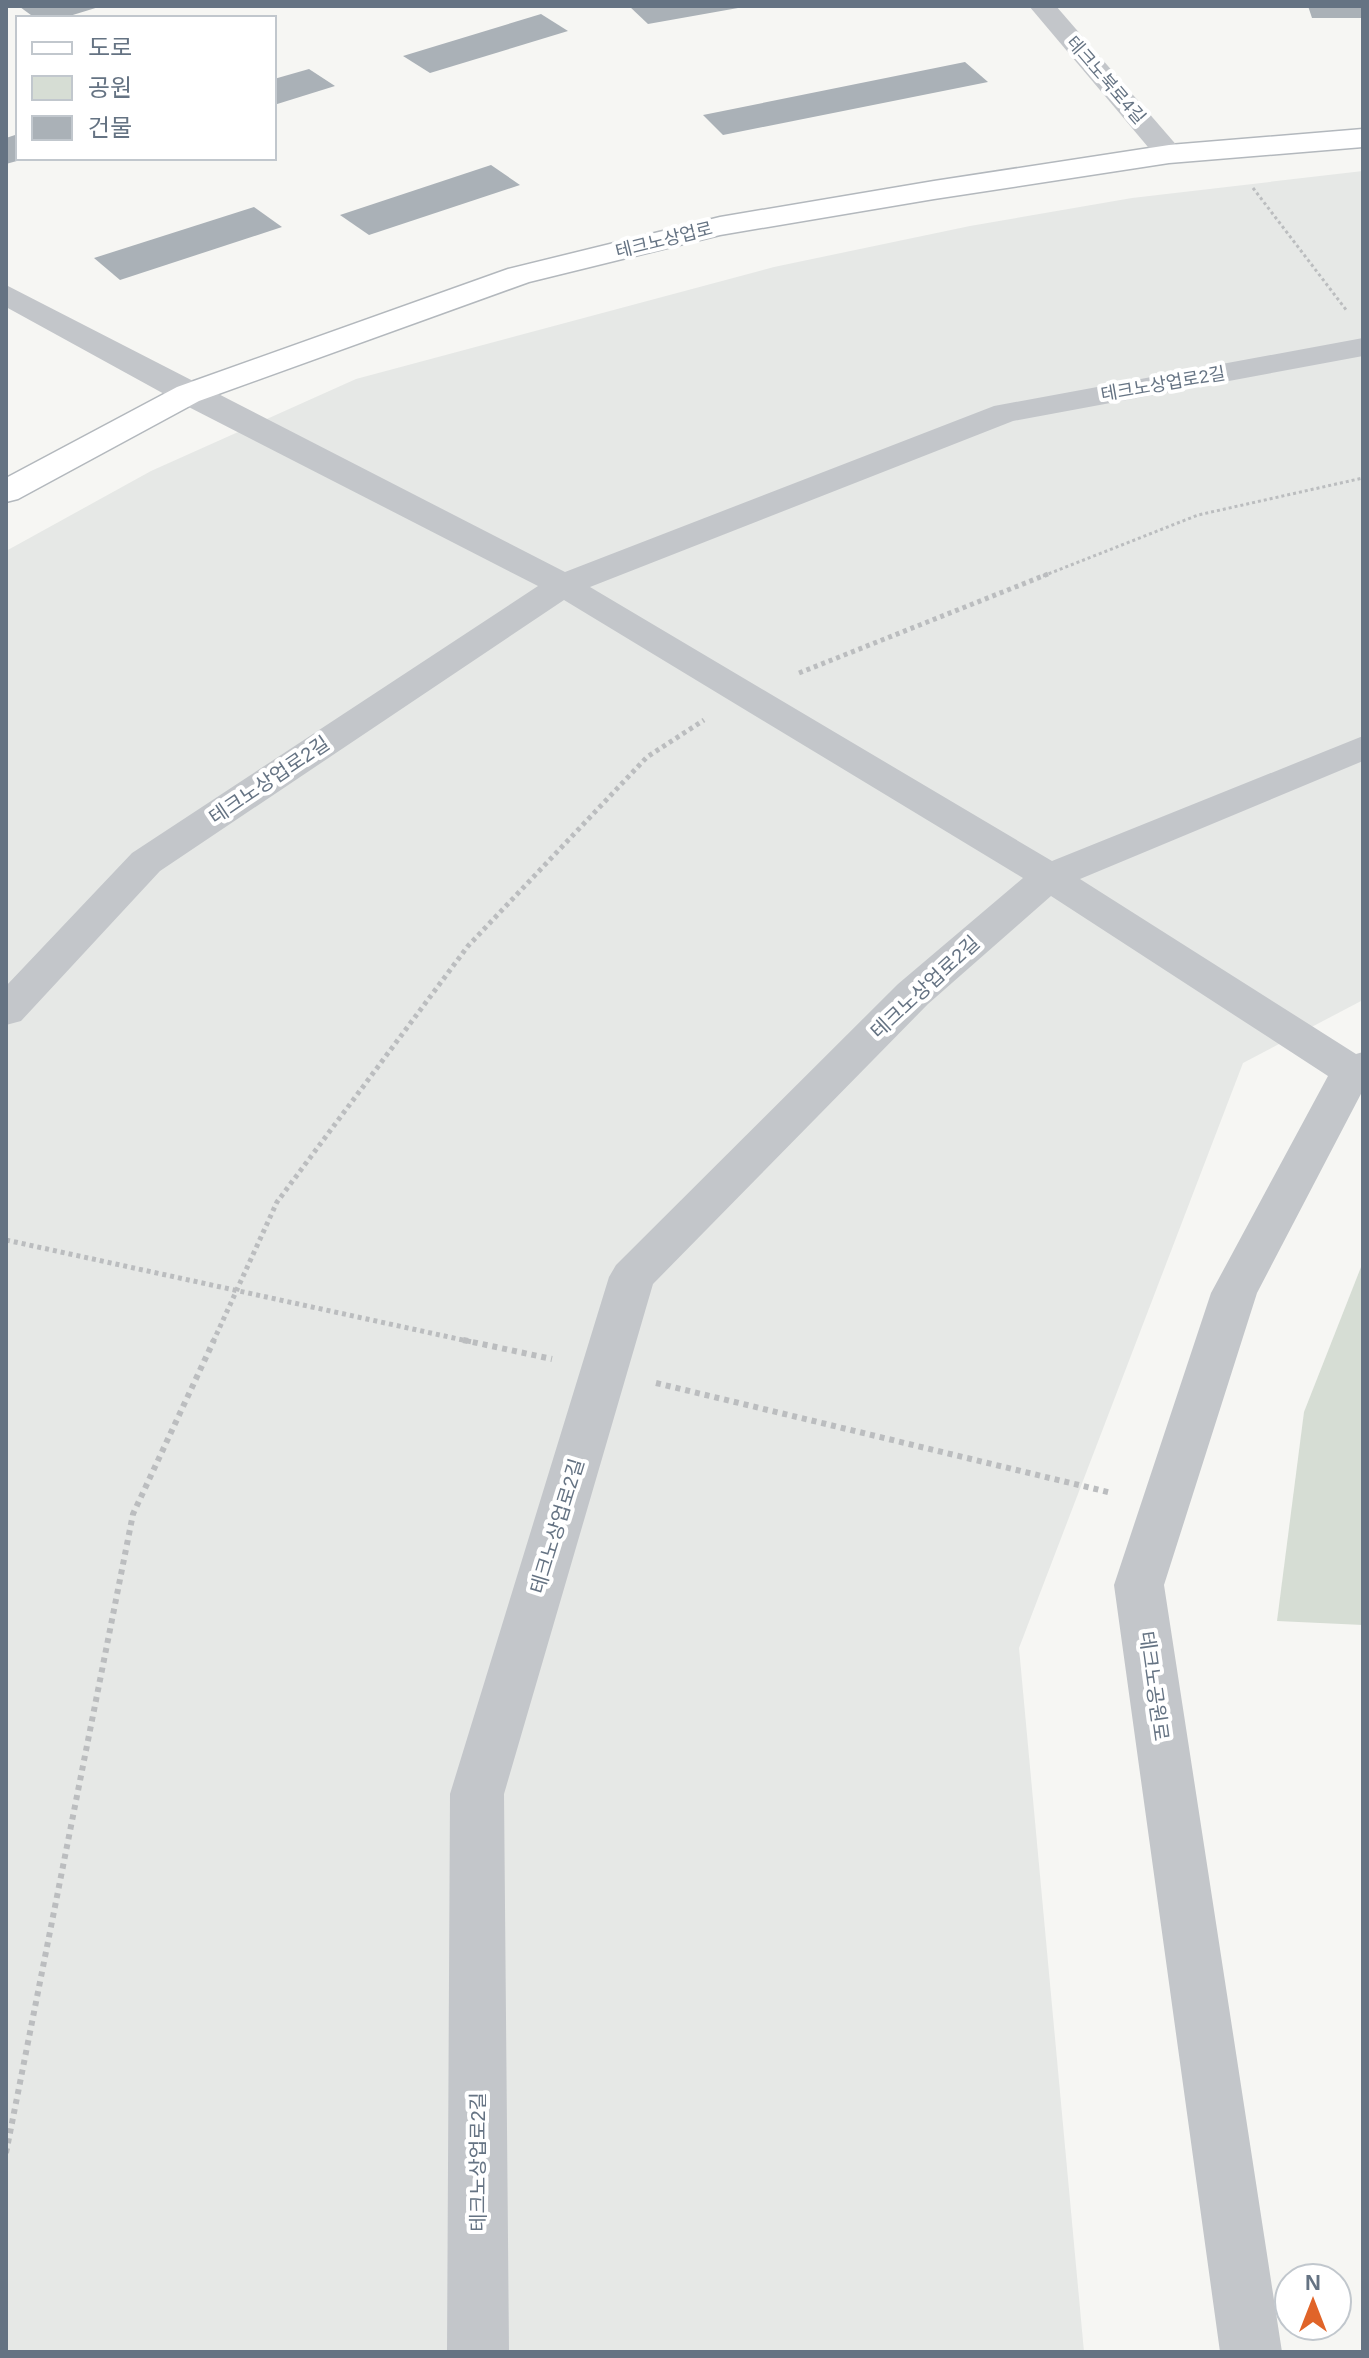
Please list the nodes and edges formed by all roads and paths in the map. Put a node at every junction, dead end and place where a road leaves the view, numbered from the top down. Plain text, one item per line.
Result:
1 (1042, 6) edge
2 (1363, 138) edge
3 (1223, 149) junction
4 (1169, 154) junction
5 (6, 294) edge
6 (1358, 333) edge
7 (188, 394) junction
8 (1363, 478) edge
9 (6, 492) edge
10 (563, 585) junction
11 (745, 694) junction
12 (1363, 747) edge
13 (1049, 877) junction
14 (6, 1011) edge
15 (1358, 1068) edge
16 (6, 2153) edge
17 (478, 2352) edge
18 (1251, 2352) edge

1 - 4 street, 테크노북로4길
2 - 3 street, 테크노상업로
3 - 4 street, 테크노상업로
3 - 6 path
4 - 7 street, 테크노상업로
5 - 7 street
6 - 10 street, 테크노상업로2길
7 - 9 street, 테크노상업로
7 - 10 street
8 - 11 path
10 - 11 street
10 - 14 street, 테크노상업로2길
11 - 13 street
11 - 16 path
12 - 13 street, 테크노상업로2길
13 - 15 street
13 - 17 street, 테크노상업로2길
15 - 18 street, 테크노공원로

